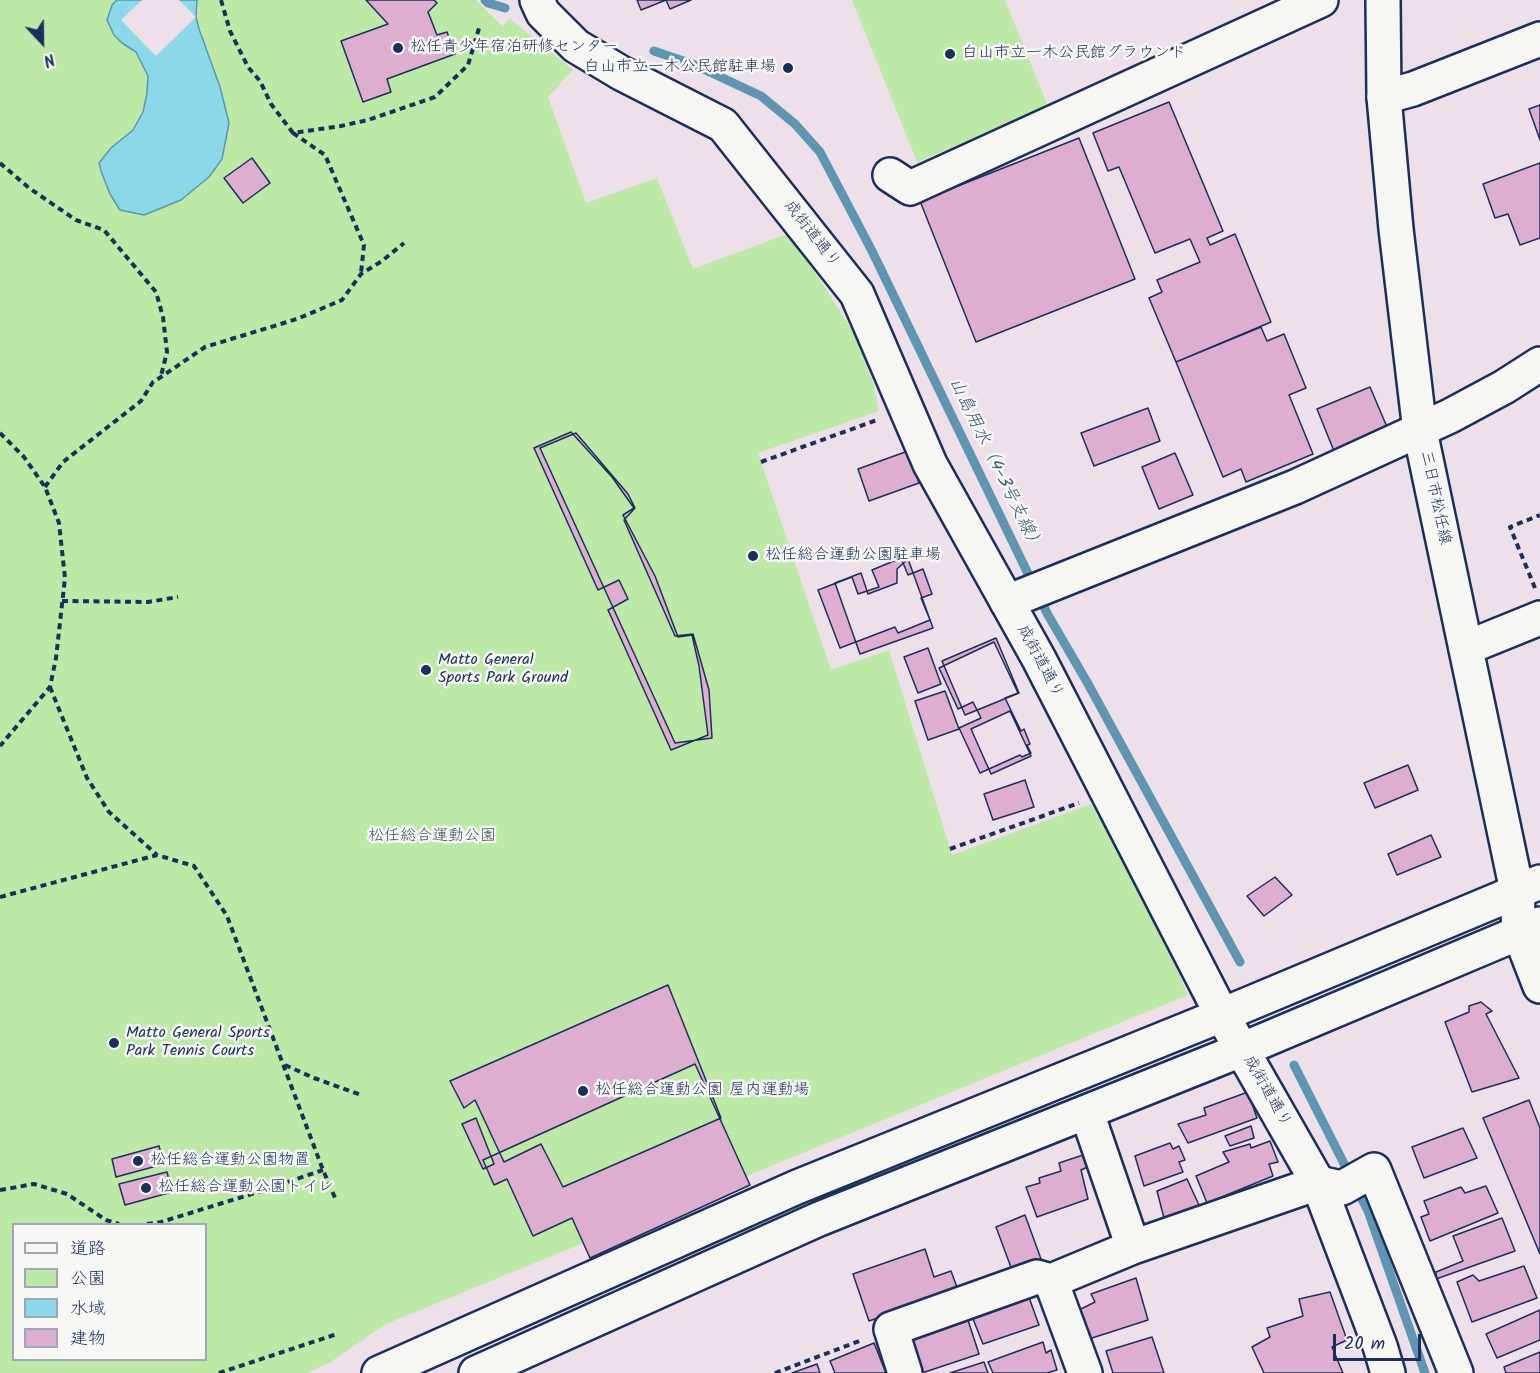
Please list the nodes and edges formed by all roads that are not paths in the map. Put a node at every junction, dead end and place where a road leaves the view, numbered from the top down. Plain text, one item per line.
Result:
1 (537, 0) edge
2 (1321, 0) edge
3 (1383, 0) edge
4 (1540, 39) edge
5 (1384, 97) junction
6 (890, 175) dead end
7 (1540, 364) edge
8 (1420, 430) junction
9 (1029, 593) junction
10 (1538, 604) edge
11 (1466, 648) junction
12 (1528, 887) edge
13 (1530, 928) edge
14 (1540, 986) edge
15 (1222, 1015) junction
16 (1241, 1050) junction
17 (1087, 1113) junction
18 (1341, 1182) junction
19 (1134, 1248) junction
20 (1052, 1281) junction
21 (385, 1372) edge
22 (476, 1373) edge
23 (905, 1373) edge
24 (1085, 1373) edge
25 (1389, 1373) edge
26 (1456, 1373) edge

1 - 9 street, 成街道通り
2 - 6 street
3 - 5 street, 三日市松任線
4 - 5 street
5 - 8 street, 三日市松任線
7 - 8 street
8 - 9 street
8 - 11 street, 三日市松任線
9 - 15 street, 成街道通り
10 - 11 street
11 - 12 street, 三日市松任線
12 - 13 street, 三日市松任線
12 - 15 street
13 - 14 street, 三日市松任線
13 - 16 street
15 - 16 street, 成街道通り
15 - 21 street
16 - 17 street
16 - 18 street, 成街道通り
17 - 19 street
17 - 22 street
18 - 19 street
18 - 25 street, 成街道通り
18 - 26 street
19 - 20 street
20 - 23 street
20 - 24 street

